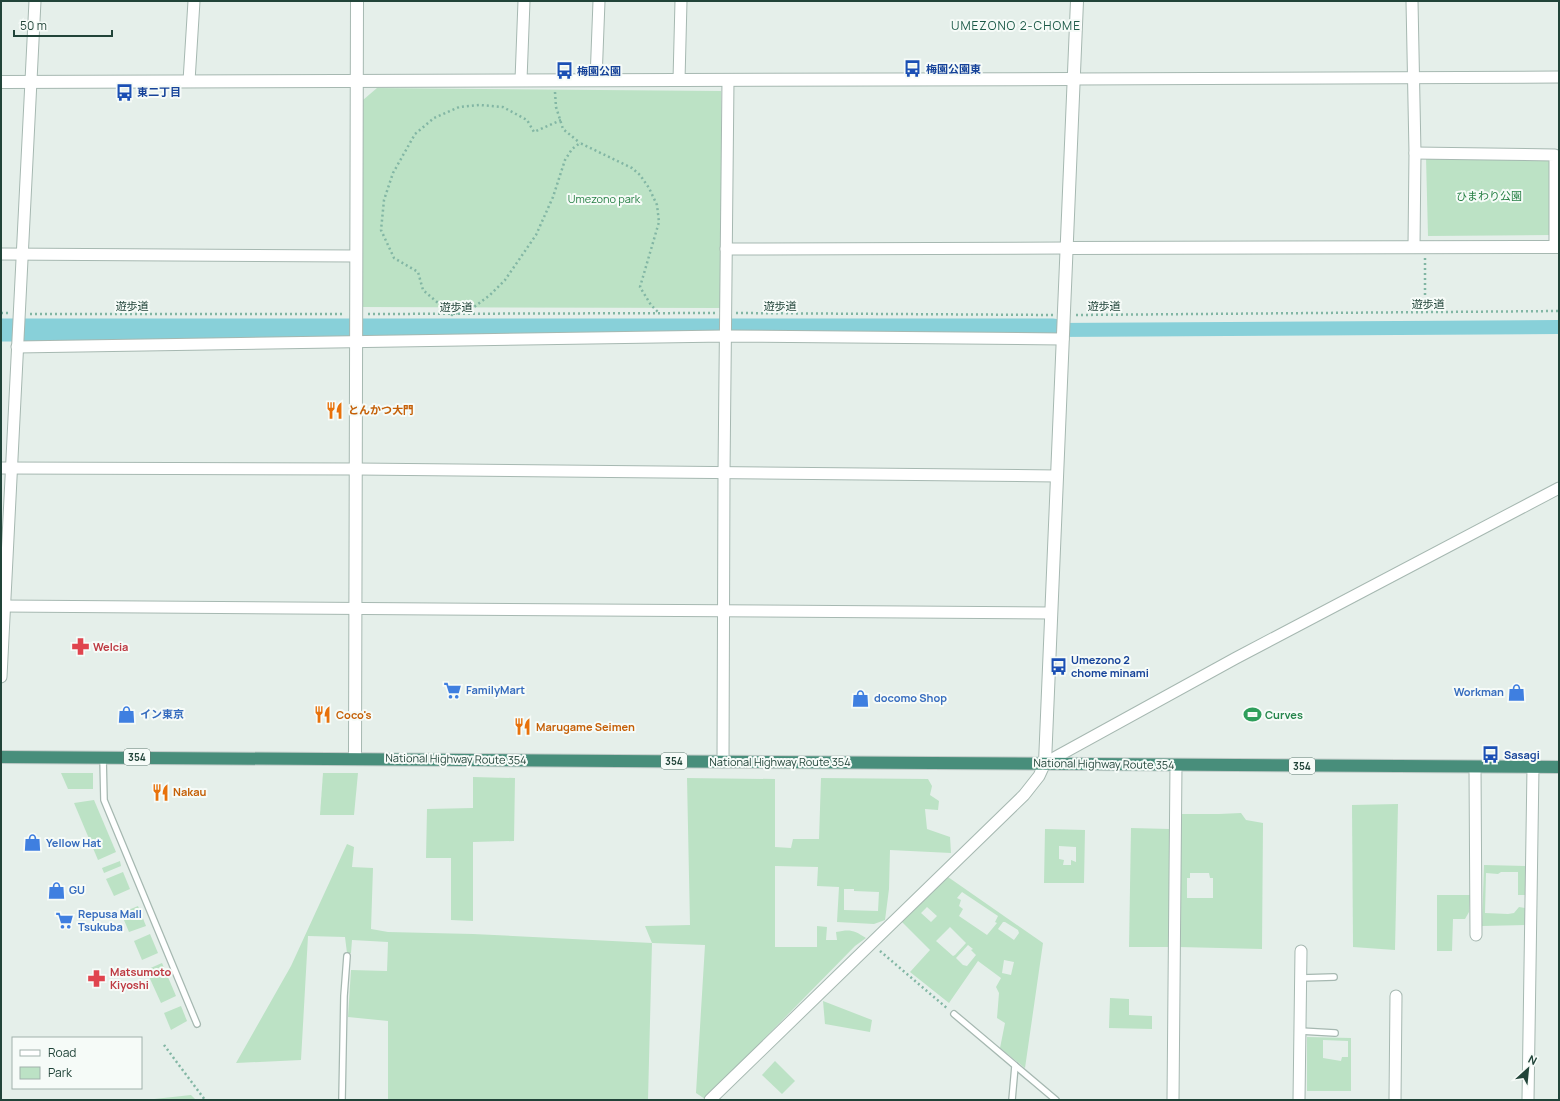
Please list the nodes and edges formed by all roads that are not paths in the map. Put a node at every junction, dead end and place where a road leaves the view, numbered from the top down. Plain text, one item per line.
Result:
1 (35, 1) edge
2 (194, 1) edge
3 (357, 1) edge
4 (524, 1) edge
5 (599, 1) edge
6 (681, 1) edge
7 (1077, 1) edge
8 (1412, 1) edge
9 (1413, 77) junction
10 (1559, 77) edge
11 (1074, 79) junction
12 (521, 80) junction
13 (596, 80) junction
14 (679, 80) junction
15 (728, 80) junction
16 (189, 81) junction
17 (357, 81) junction
18 (1, 82) edge
19 (30, 82) junction
20 (1415, 153) junction
21 (1419, 246) junction
22 (1557, 246) edge
23 (1067, 248) junction
24 (726, 249) junction
25 (1, 254) edge
26 (22, 254) junction
27 (356, 256) junction
28 (1064, 328) junction
29 (725, 336) junction
30 (356, 342) junction
31 (17, 346) junction
32 (6, 468) edge
33 (357, 469) junction
34 (724, 473) junction
35 (1057, 476) junction
36 (1559, 488) edge
37 (3, 606) edge
38 (356, 609) junction
39 (725, 611) junction
40 (1051, 613) junction
41 (1, 677) edge
42 (1, 757) edge
43 (103, 757) junction
44 (355, 758) junction
45 (723, 762) junction
46 (1045, 763) junction
47 (1176, 765) junction
48 (1476, 767) junction
49 (1533, 767) junction
50 (1559, 767) edge
51 (1476, 935) dead end
52 (1301, 951) dead end
53 (347, 956) dead end
54 (1334, 977) dead end
55 (1301, 978) junction
56 (1396, 996) dead end
57 (954, 1014) road end
58 (197, 1024) dead end
59 (1300, 1031) junction
60 (1335, 1033) dead end
61 (1015, 1066) junction
62 (342, 1100) edge
63 (710, 1100) edge
64 (1012, 1100) edge
65 (1056, 1100) edge
66 (1173, 1100) edge
67 (1300, 1100) edge
68 (1395, 1100) edge
69 (1528, 1100) edge

1 - 19 street
2 - 16 street
3 - 17 street
4 - 12 street
5 - 13 street
6 - 14 street
7 - 11 street
8 - 9 street
9 - 10 street
9 - 11 street
9 - 20 street
11 - 15 street
11 - 23 street
12 - 13 street
12 - 17 street
13 - 14 street
14 - 15 street
15 - 24 street
16 - 17 street
16 - 19 street
17 - 27 street
18 - 19 street
19 - 26 street
20 - 21 street
20 - 22 street
21 - 22 street
21 - 23 street
23 - 24 street
23 - 28 street
24 - 29 street
25 - 26 street
26 - 27 street
26 - 31 street
27 - 30 street
28 - 29 street
28 - 35 street
29 - 30 street
29 - 34 street
30 - 31 street
30 - 33 street
31 - 32 street
32 - 33 street
32 - 37 street
33 - 34 street
33 - 38 street
34 - 35 street
34 - 39 street
35 - 40 street
36 - 46 street
37 - 38 street
37 - 41 street
38 - 39 street
38 - 44 street
39 - 40 street
39 - 45 street
40 - 46 street
42 - 43 highway, National Highway Route 354 / 354
43 - 44 highway, National Highway Route 354 / 354
43 - 58 lane
44 - 45 highway, National Highway Route 354 / 354
45 - 46 highway, National Highway Route 354 / 354
46 - 47 highway, National Highway Route 354 / 354
46 - 63 street
47 - 48 highway, National Highway Route 354 / 354
47 - 66 street
48 - 49 highway, National Highway Route 354 / 354
48 - 51 street
49 - 50 highway, National Highway Route 354 / 354
49 - 69 street
52 - 55 street
53 - 62 lane
54 - 55 lane
55 - 59 street
56 - 68 street
57 - 61 lane
59 - 60 lane
59 - 67 street
61 - 64 lane
61 - 65 lane

